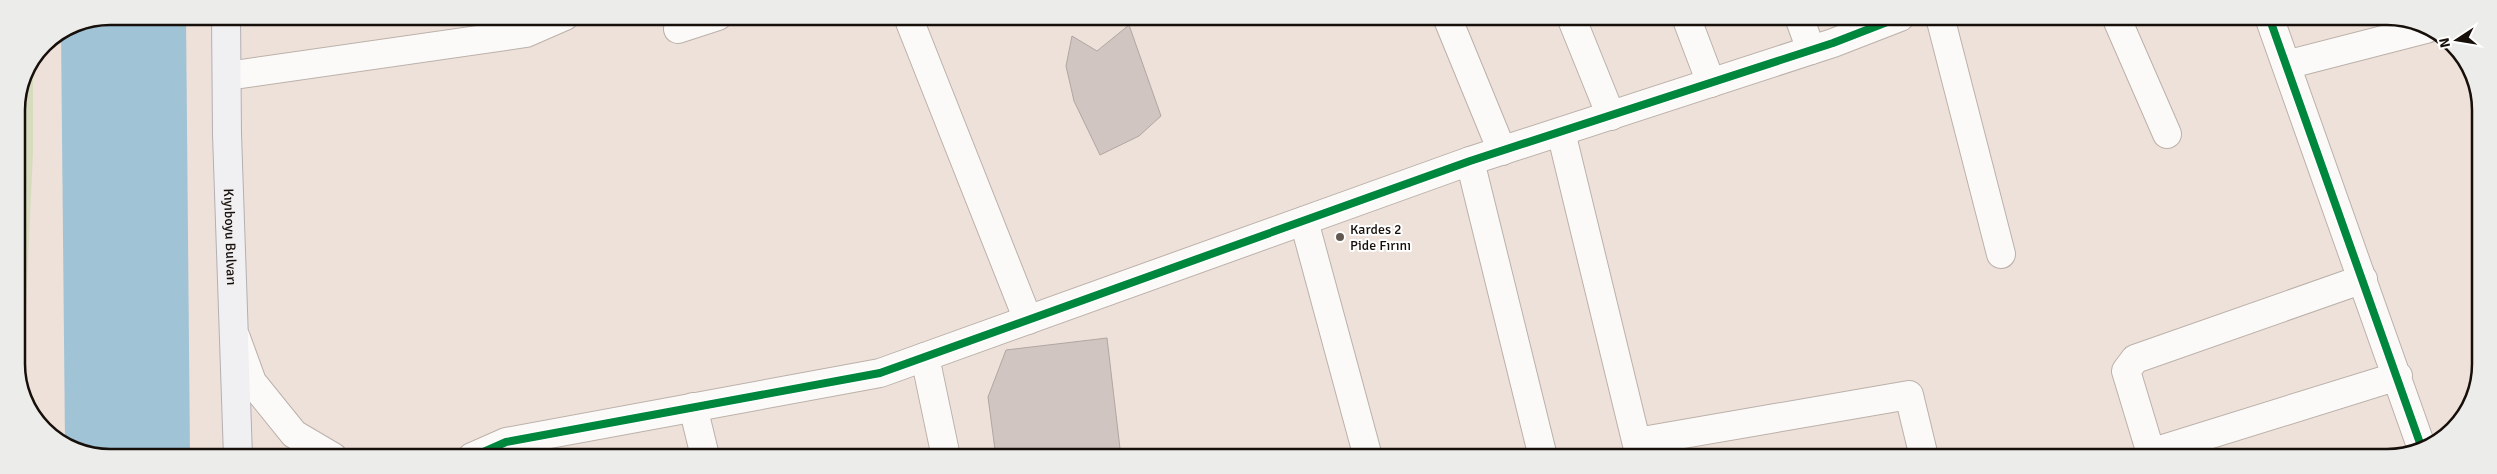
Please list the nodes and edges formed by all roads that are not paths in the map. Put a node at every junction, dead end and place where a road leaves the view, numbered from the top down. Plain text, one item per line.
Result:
1 (226, 25) edge
2 (544, 25) edge
3 (690, 25) edge
4 (912, 25) edge
5 (1451, 25) edge
6 (1575, 25) edge
7 (1689, 25) edge
8 (1802, 25) edge
9 (1878, 25) edge
10 (1942, 25) edge
11 (2119, 25) edge
12 (2272, 25) edge
13 (678, 29) dead end
14 (2419, 31) edge
15 (1811, 50) junction
16 (2286, 66) junction
17 (226, 76) junction
18 (1711, 83) junction
19 (1612, 116) junction
20 (1561, 132) junction
21 (2167, 134) dead end
22 (1502, 151) junction
23 (1470, 161) junction
24 (1304, 221) junction
25 (2001, 254) dead end
26 (2363, 279) junction
27 (1028, 320) junction
28 (234, 332) junction
29 (925, 357) junction
30 (2398, 376) junction
31 (693, 408) junction
32 (2421, 443) edge
33 (238, 449) edge
34 (319, 449) edge
35 (495, 449) edge
36 (703, 449) edge
37 (944, 449) edge
38 (1366, 449) edge
39 (1541, 449) edge
40 (1639, 449) edge
41 (1644, 449) edge
42 (1922, 449) edge
43 (2149, 449) edge
44 (2170, 449) edge

1 - 17 main road, Kıyıboyu Bulvarı
2 - 17 street
3 - 13 street
4 - 27 street
5 - 22 street
6 - 19 street
7 - 18 street
8 - 15 street
9 - 15 street
10 - 25 street
11 - 21 street
12 - 16 street
14 - 16 street
15 - 18 street
16 - 26 street
17 - 28 main road, Kıyıboyu Bulvarı
18 - 19 street
19 - 20 street
20 - 22 street
20 - 40 street
22 - 23 street
23 - 24 street
23 - 39 street
24 - 27 street
24 - 38 street
26 - 30 street
26 - 43 street
27 - 29 street
28 - 33 main road, Kıyıboyu Bulvarı
28 - 34 street
29 - 31 street
29 - 37 street
30 - 32 street
30 - 44 street
31 - 35 street
31 - 36 street
41 - 42 street

